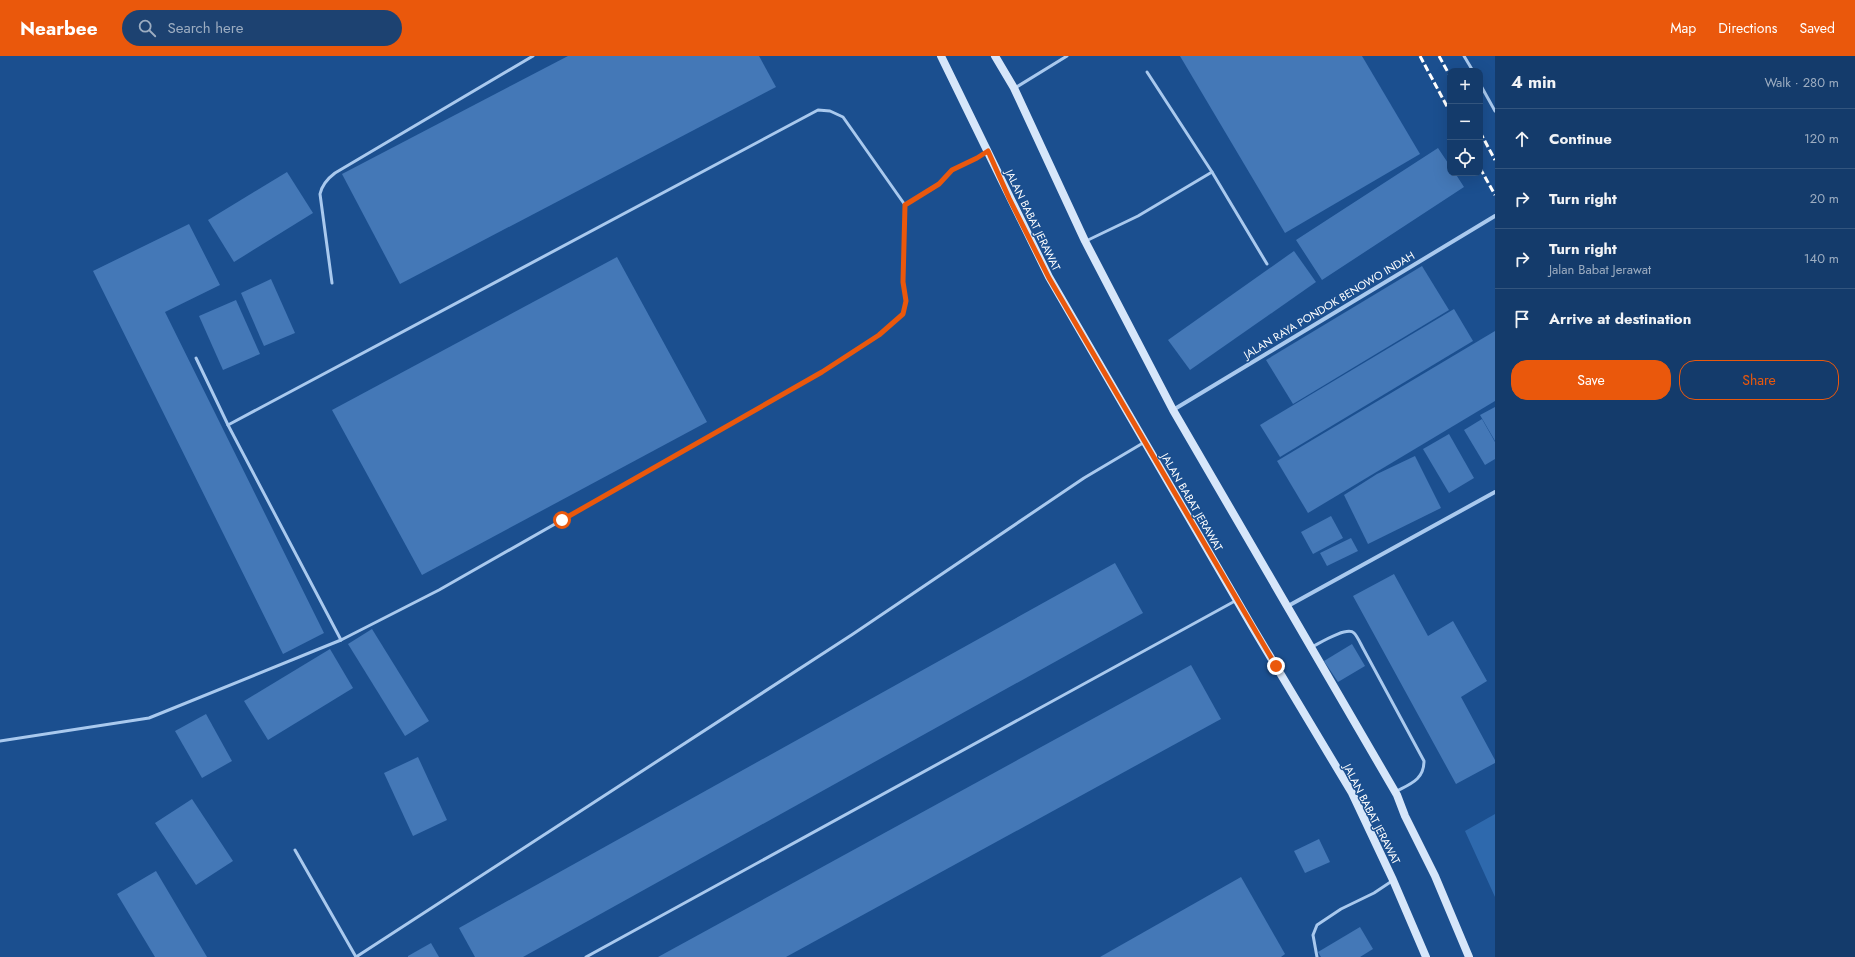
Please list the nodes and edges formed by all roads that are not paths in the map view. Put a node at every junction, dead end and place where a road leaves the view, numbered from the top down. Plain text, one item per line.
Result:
1 (533, 56) edge
2 (941, 56) edge
3 (994, 56) edge
4 (1066, 56) edge
5 (1464, 56) edge
6 (1470, 68) edge
7 (1147, 72) dead end
8 (1014, 88) junction
9 (1483, 89) edge
10 (1495, 111) edge
11 (988, 151) junction
12 (1212, 172) junction
13 (905, 205) junction
14 (1495, 216) edge
15 (1085, 241) junction
16 (1267, 264) dead end
17 (332, 283) dead end
18 (196, 358) dead end
19 (1173, 410) junction
20 (228, 424) junction
21 (1144, 442) junction
22 (1495, 492) edge
23 (1237, 600) junction
24 (1288, 606) junction
25 (341, 640) junction
26 (1312, 647) junction
27 (0, 741) edge
28 (1395, 792) junction
29 (295, 850) dead end
30 (1393, 880) junction
31 (356, 957) edge
32 (586, 957) edge
33 (1317, 957) edge
34 (1426, 957) edge
35 (1469, 957) edge

1 - 17 lane
2 - 11 main road, JALAN BABAT JERAWAT
3 - 8 main road
4 - 8 lane
5 - 6 lane
7 - 12 lane
8 - 15 main road
9 - 10 lane
11 - 13 lane
11 - 21 main road, JALAN BABAT JERAWAT
12 - 15 lane
12 - 16 lane
13 - 20 lane
13 - 25 lane
14 - 19 street, JALAN RAYA PONDOK BENOWO INDAH
15 - 19 main road
18 - 20 lane
19 - 24 main road
20 - 25 lane
21 - 23 main road, JALAN BABAT JERAWAT
21 - 31 lane
22 - 24 street
23 - 30 main road, JALAN BABAT JERAWAT
23 - 32 lane
24 - 26 main road
25 - 27 lane
26 - 28 main road
26 - 28 lane
28 - 35 main road
29 - 31 lane
30 - 33 lane
30 - 34 main road, JALAN BABAT JERAWAT

